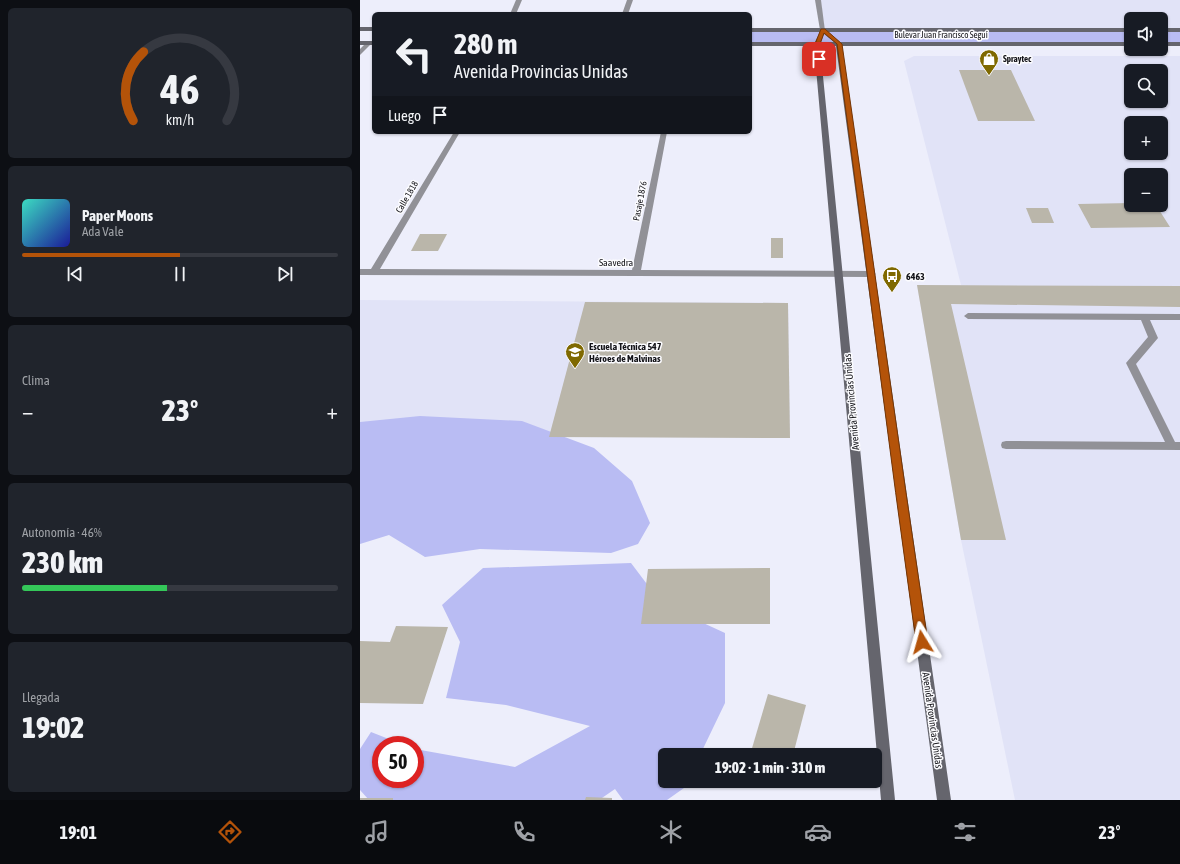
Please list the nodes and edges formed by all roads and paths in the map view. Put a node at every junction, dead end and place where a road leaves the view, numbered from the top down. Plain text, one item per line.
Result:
1 (519, 0) edge
2 (630, 0) edge
3 (818, 0) edge
4 (514, 12) edge
5 (626, 12) edge
6 (360, 29) edge
7 (372, 29) edge
8 (752, 30) edge
9 (823, 30) junction
10 (1124, 30) edge
11 (1168, 30) edge
12 (1180, 30) edge
13 (360, 43) edge
14 (371, 43) edge
15 (752, 44) edge
16 (817, 44) junction
17 (839, 44) junction
18 (1124, 44) edge
19 (1168, 44) edge
20 (1180, 44) edge
21 (360, 53) edge
22 (456, 134) edge
23 (664, 134) edge
24 (360, 272) edge
25 (374, 272) junction
26 (636, 273) junction
27 (839, 274) junction
28 (872, 274) junction
29 (968, 316) dead end
30 (1144, 317) junction
31 (1180, 317) edge
32 (1006, 445) dead end
33 (1176, 446) edge
34 (888, 800) edge
35 (944, 800) edge

1 - 4 street
2 - 5 street
3 - 9 street
6 - 7 main road
8 - 9 main road, Bulevar Juan Francisco Seguí
9 - 10 main road, Bulevar Juan Francisco Seguí
9 - 16 main road, Avenida Provincias Unidas
9 - 17 main road
11 - 12 main road
13 - 14 main road
14 - 21 street
15 - 16 main road, Bulevar Juan Francisco Seguí
16 - 17 main road, Bulevar Juan Francisco Seguí
16 - 27 main road, Avenida Provincias Unidas
17 - 18 main road, Bulevar Juan Francisco Seguí
17 - 28 main road, Avenida Provincias Unidas
19 - 20 main road
22 - 25 street, Calle 1818
23 - 26 street, Pasaje 1876
24 - 25 street, Saavedra
25 - 26 street, Saavedra
26 - 27 street, Saavedra
27 - 28 street, Saavedra
27 - 34 main road, Avenida Provincias Unidas
28 - 35 main road, Avenida Provincias Unidas
29 - 30 street
30 - 31 street
30 - 33 street
32 - 33 street

